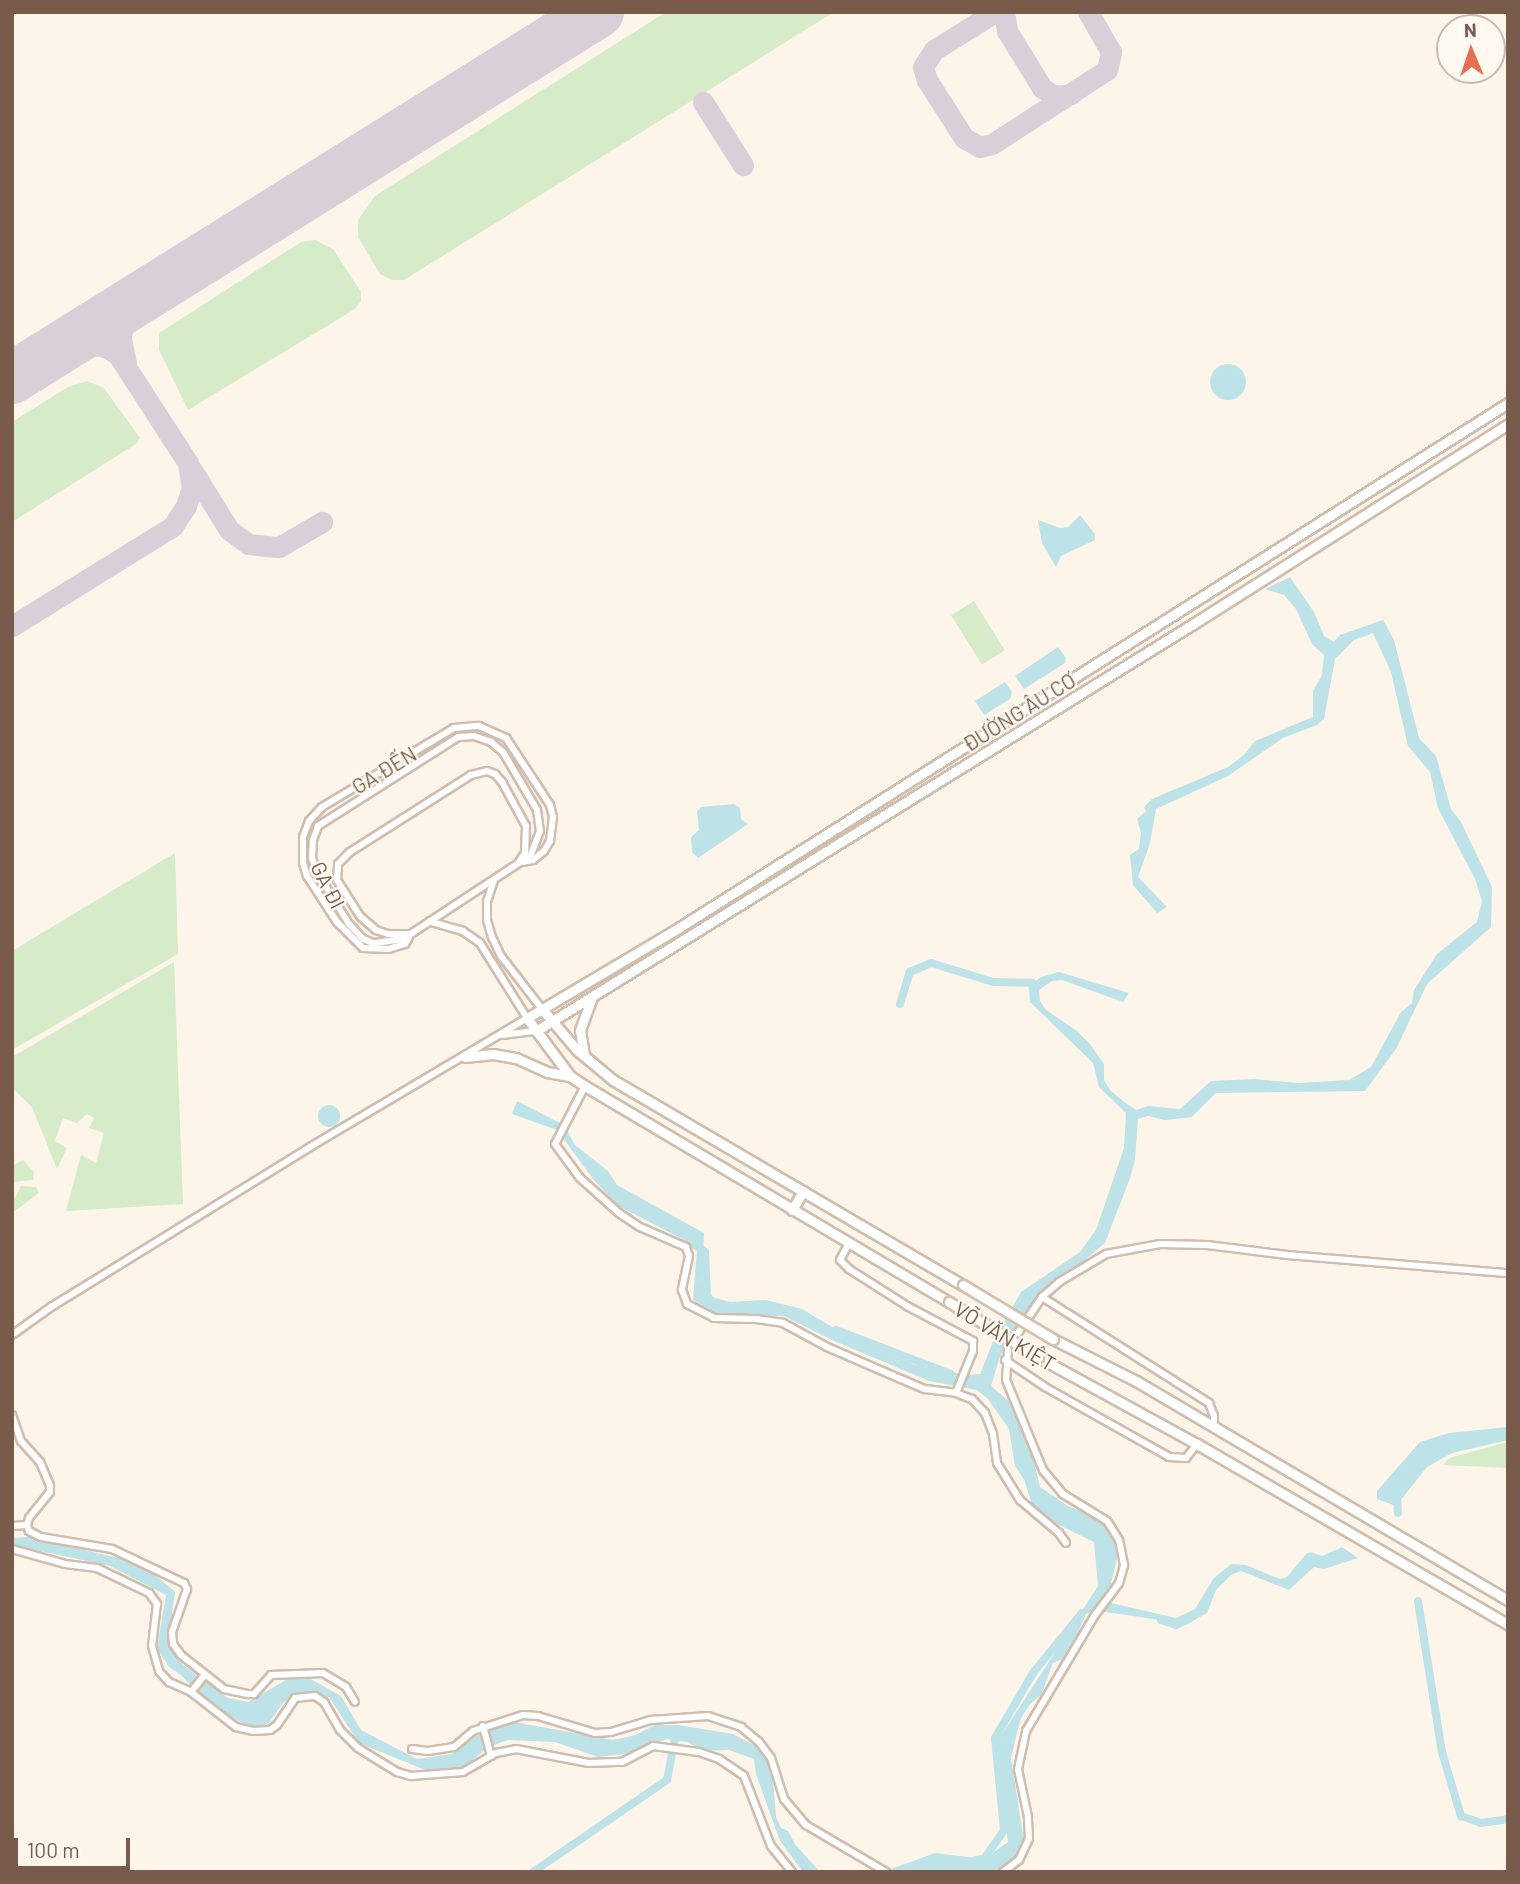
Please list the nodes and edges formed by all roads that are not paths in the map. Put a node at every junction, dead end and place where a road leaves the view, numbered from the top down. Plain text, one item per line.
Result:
1 (1508, 403) edge
2 (1508, 424) edge
3 (1366, 493) junction
4 (1376, 508) junction
5 (518, 864) junction
6 (494, 880) junction
7 (429, 921) junction
8 (680, 927) junction
9 (411, 933) junction
10 (686, 938) junction
11 (593, 996) junction
12 (542, 1009) junction
13 (527, 1018) junction
14 (552, 1021) junction
15 (536, 1031) junction
16 (500, 1035) junction
17 (464, 1057) junction
18 (589, 1063) junction
19 (570, 1076) junction
20 (585, 1086) junction
21 (803, 1191) junction
22 (792, 1210) junction
23 (849, 1243) junction
24 (1508, 1273) edge
25 (1042, 1297) junction
26 (12, 1335) edge
27 (1006, 1360) junction
28 (957, 1390) junction
29 (12, 1415) edge
30 (1214, 1428) junction
31 (1197, 1444) junction
32 (27, 1525) junction
33 (12, 1527) edge
34 (1066, 1543) dead end
35 (12, 1549) edge
36 (1508, 1601) edge
37 (1508, 1624) edge
38 (204, 1677) junction
39 (193, 1690) junction
40 (355, 1702) dead end
41 (484, 1729) junction
42 (412, 1749) dead end
43 (490, 1752) junction
44 (883, 1870) edge
45 (792, 1872) edge
46 (1003, 1872) edge

1 - 3 main road, ĐƯỜNG ÂU CƠ
2 - 4 main road, ĐƯỜNG ÂU CƠ
3 - 4 main road
3 - 8 main road, ĐƯỜNG ÂU CƠ
4 - 10 main road, ĐƯỜNG ÂU CƠ
5 - 6 street
5 - 9 street
5 - 9 street, GA ĐI
5 - 9 street, GA ĐẾN
6 - 7 street
6 - 12 street
7 - 9 street
7 - 13 street
8 - 10 main road
8 - 12 main road, ĐƯỜNG ÂU CƠ
10 - 11 main road, ĐƯỜNG ÂU CƠ
11 - 14 main road, ĐƯỜNG ÂU CƠ
11 - 18 main road
12 - 13 main road, ĐƯỜNG ÂU CƠ
12 - 14 main road, VÕ VĂN KIỆT
13 - 15 main road, VÕ VĂN KIỆT
13 - 16 street
14 - 15 main road, ĐƯỜNG ÂU CƠ
14 - 18 main road, VÕ VĂN KIỆT
15 - 16 street
15 - 19 main road, VÕ VĂN KIỆT
16 - 17 street
17 - 19 main road
17 - 26 street
18 - 21 main road, VÕ VĂN KIỆT
19 - 20 main road, VÕ VĂN KIỆT
20 - 22 main road, VÕ VĂN KIỆT
20 - 28 street
21 - 22 main road
21 - 30 main road, VÕ VĂN KIỆT, bridge
22 - 23 main road, VÕ VĂN KIỆT
23 - 28 street
23 - 31 main road, VÕ VĂN KIỆT, bridge
24 - 25 street
25 - 27 street
25 - 30 street
27 - 31 street
27 - 46 street
28 - 34 street
29 - 32 street
30 - 36 main road, VÕ VĂN KIỆT
31 - 37 main road, VÕ VĂN KIỆT
32 - 33 street
32 - 38 street
35 - 39 street
38 - 39 street
38 - 40 street
39 - 43 street
41 - 42 street
41 - 43 street
41 - 44 street
43 - 45 street

